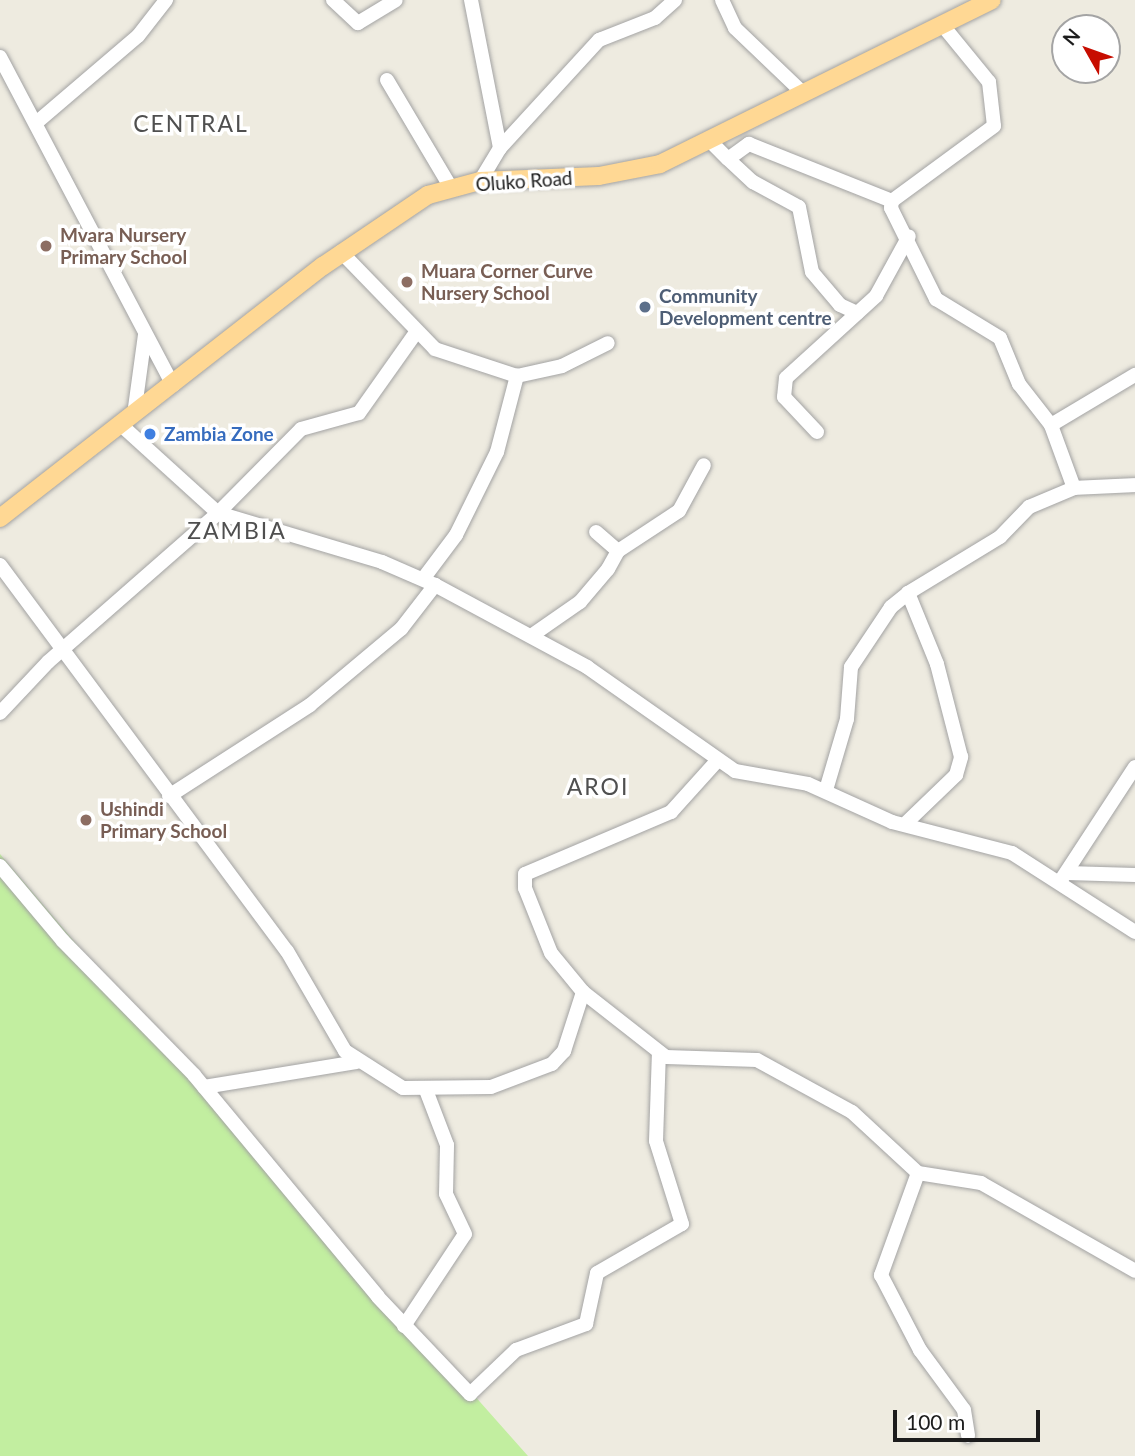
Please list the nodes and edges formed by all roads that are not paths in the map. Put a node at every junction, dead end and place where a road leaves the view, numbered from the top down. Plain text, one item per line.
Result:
1 (166, 0) edge
2 (333, 0) edge
3 (396, 0) edge
4 (471, 0) edge
5 (675, 0) edge
6 (722, 0) edge
7 (992, 0) edge
8 (974, 5) edge
9 (944, 27) junction
10 (0, 57) edge
11 (387, 80) dead end
12 (803, 93) junction
13 (36, 123) junction
14 (710, 141) junction
15 (500, 148) junction
16 (728, 159) junction
17 (480, 181) junction
18 (451, 188) junction
19 (892, 201) junction
20 (909, 236) junction
21 (341, 253) junction
22 (857, 313) junction
23 (145, 334) junction
24 (415, 334) junction
25 (608, 343) dead end
26 (1135, 375) edge
27 (517, 376) junction
28 (173, 385) junction
29 (128, 420) junction
30 (1051, 425) junction
31 (817, 432) dead end
32 (704, 465) dead end
33 (1135, 485) edge
34 (1074, 488) junction
35 (218, 513) junction
36 (0, 518) edge
37 (596, 532) dead end
38 (618, 551) junction
39 (0, 565) edge
40 (429, 582) junction
41 (908, 593) junction
42 (531, 636) junction
43 (61, 650) junction
44 (0, 713) edge
45 (716, 762) junction
46 (1135, 767) edge
47 (826, 790) junction
48 (169, 796) junction
49 (905, 824) junction
50 (0, 866) edge
51 (1135, 875) edge
52 (1064, 877) junction
53 (1135, 932) edge
54 (583, 992) junction
55 (659, 1052) junction
56 (356, 1062) junction
57 (204, 1087) junction
58 (426, 1090) junction
59 (918, 1173) junction
60 (1135, 1271) edge
61 (404, 1325) junction
62 (968, 1436) dead end

1 - 13 street
2 - 3 street
4 - 15 street
5 - 15 street
6 - 12 street
7 - 8 main road, Oluko Road
8 - 9 main road, Oluko Road
9 - 12 main road, Oluko Road
9 - 19 street
10 - 13 street
11 - 18 street
12 - 14 main road, Oluko Road
13 - 23 street
14 - 16 street
14 - 17 main road, Oluko Road
15 - 17 street
16 - 19 street
16 - 22 street
17 - 18 main road, Oluko Road
18 - 21 main road, Oluko Road
19 - 20 street
20 - 22 street
20 - 30 street
21 - 24 street
21 - 28 main road, Oluko Road
22 - 31 street
23 - 28 street
23 - 29 street
24 - 27 street
24 - 35 street
25 - 27 street
26 - 30 street
27 - 40 street
28 - 29 main road, Oluko Road
29 - 35 street
29 - 36 main road, Oluko Road
30 - 34 street
32 - 38 street
33 - 34 street
34 - 41 street
35 - 40 street
35 - 43 street
37 - 38 street
38 - 42 street
39 - 43 street
40 - 42 street
40 - 48 street
41 - 47 street
41 - 49 street
42 - 45 street
43 - 44 street
43 - 48 street
45 - 47 street
45 - 54 street
46 - 52 street
47 - 49 street
48 - 56 street
49 - 52 street
50 - 57 street
51 - 52 street
52 - 53 street
54 - 55 street
54 - 58 street
55 - 59 street
55 - 61 street
56 - 57 street
56 - 58 street
57 - 61 street
58 - 61 street
59 - 60 street
59 - 62 street

